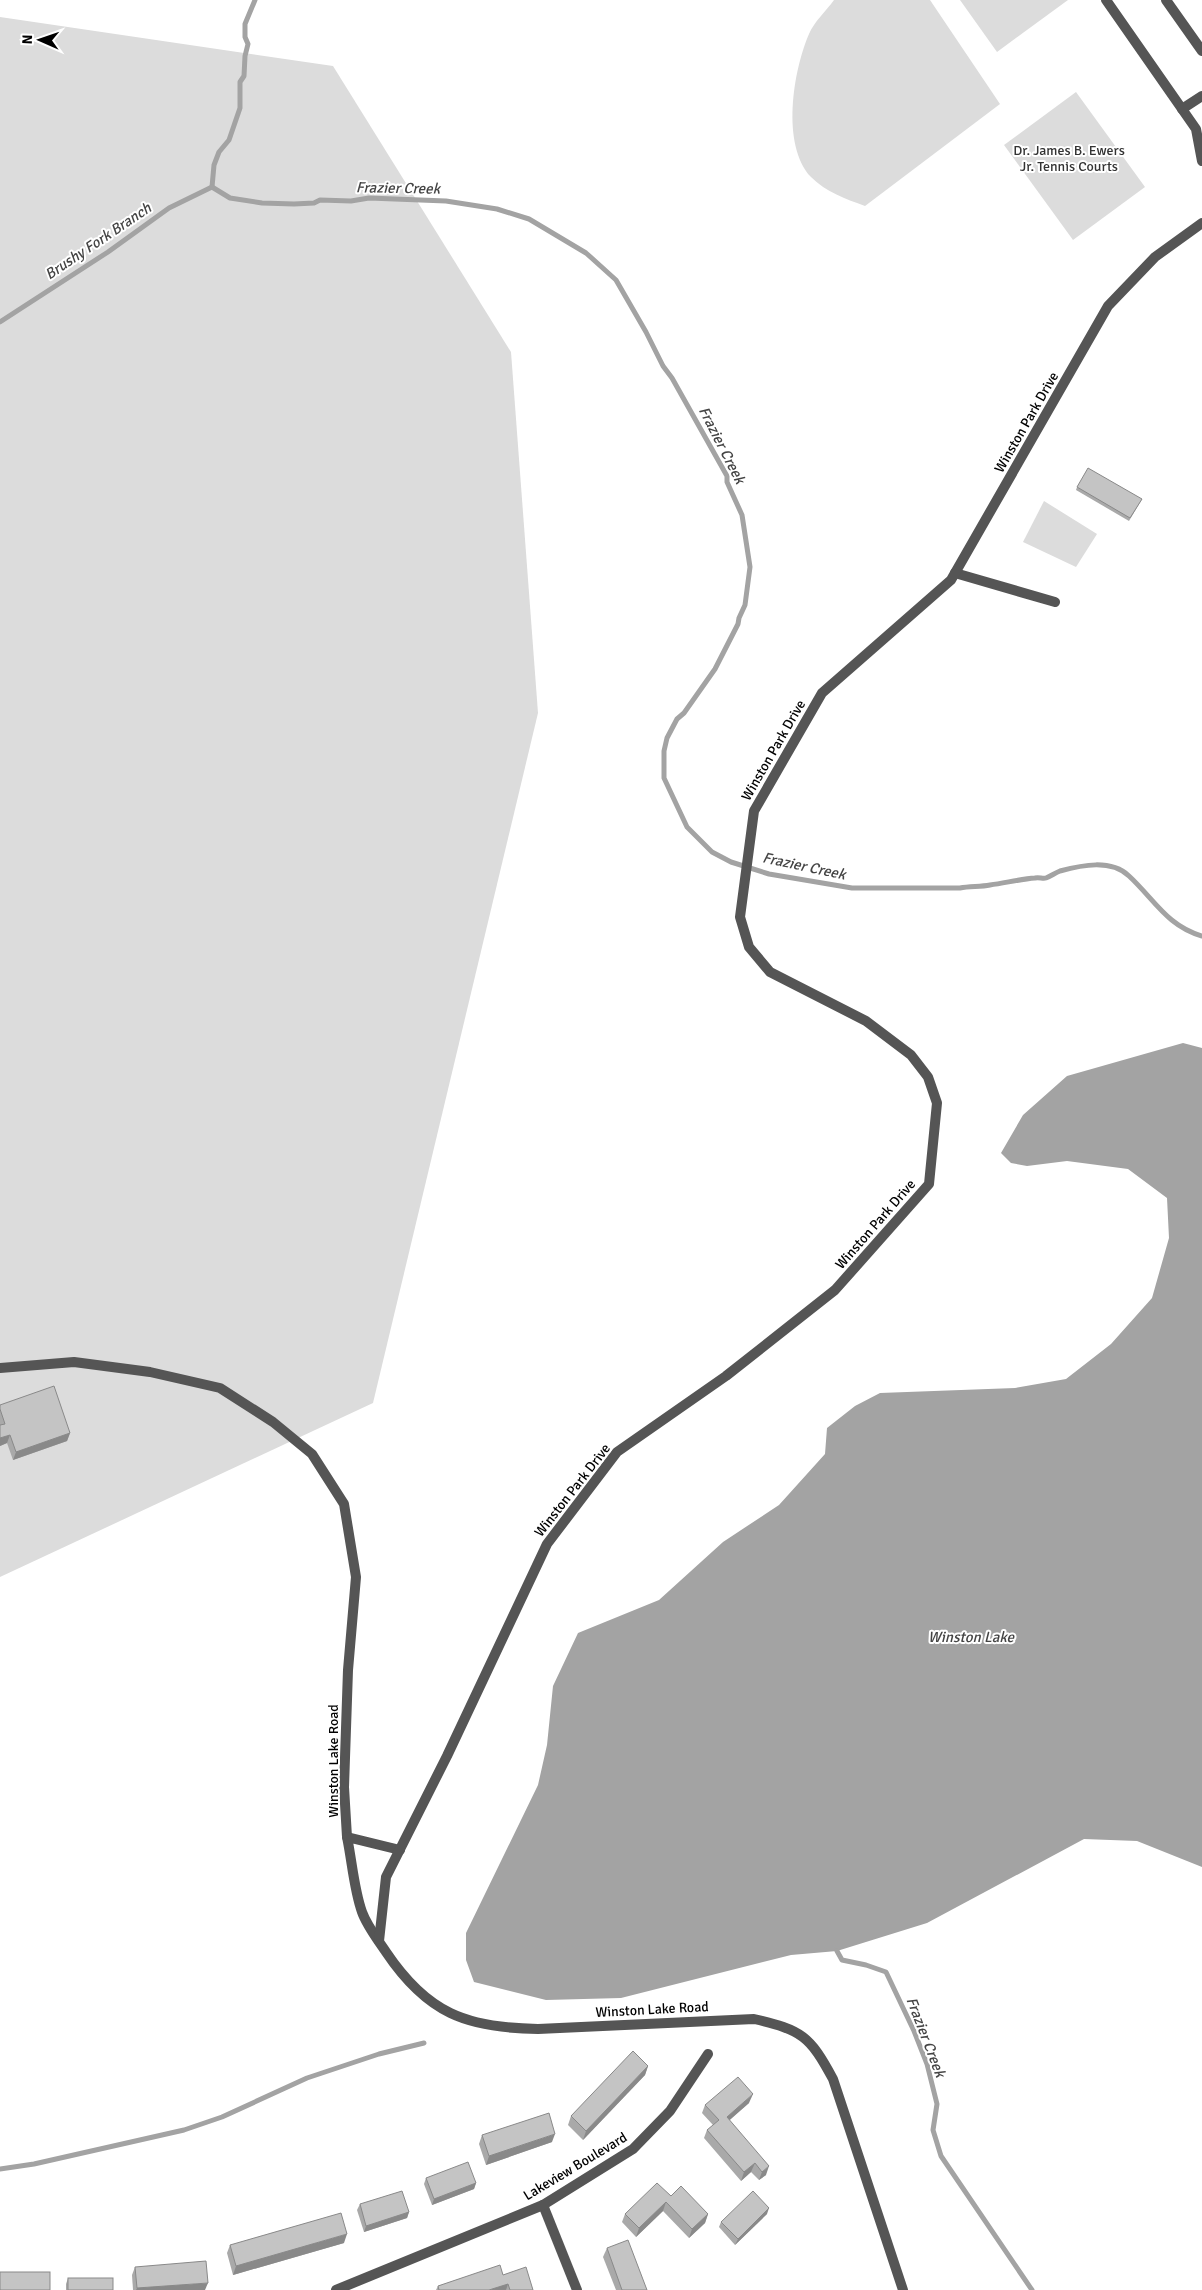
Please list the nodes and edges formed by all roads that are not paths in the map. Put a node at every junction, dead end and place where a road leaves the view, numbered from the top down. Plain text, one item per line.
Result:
1 (1106, 0) edge
2 (1166, 0) edge
3 (1202, 51) edge
4 (1202, 96) edge
5 (1182, 109) junction
6 (1202, 161) edge
7 (1202, 223) edge
8 (955, 573) junction
9 (1055, 602) dead end
10 (0, 1368) edge
11 (347, 1837) junction
12 (400, 1850) junction
13 (379, 1941) junction
14 (708, 2054) dead end
15 (543, 2205) junction
16 (336, 2290) edge
17 (577, 2290) edge
18 (902, 2290) edge

1 - 5 street
2 - 3 street
4 - 5 street
5 - 6 street
7 - 8 street, Winston Park Drive
8 - 9 street
8 - 12 street, Winston Park Drive
10 - 11 street, Winston Lake Road
11 - 12 street
11 - 13 street, Winston Lake Road
12 - 13 street, Winston Park Drive
13 - 18 street, Winston Lake Road
14 - 15 street, Lakeview Boulevard
15 - 16 street, Lakeview Boulevard
15 - 17 street

